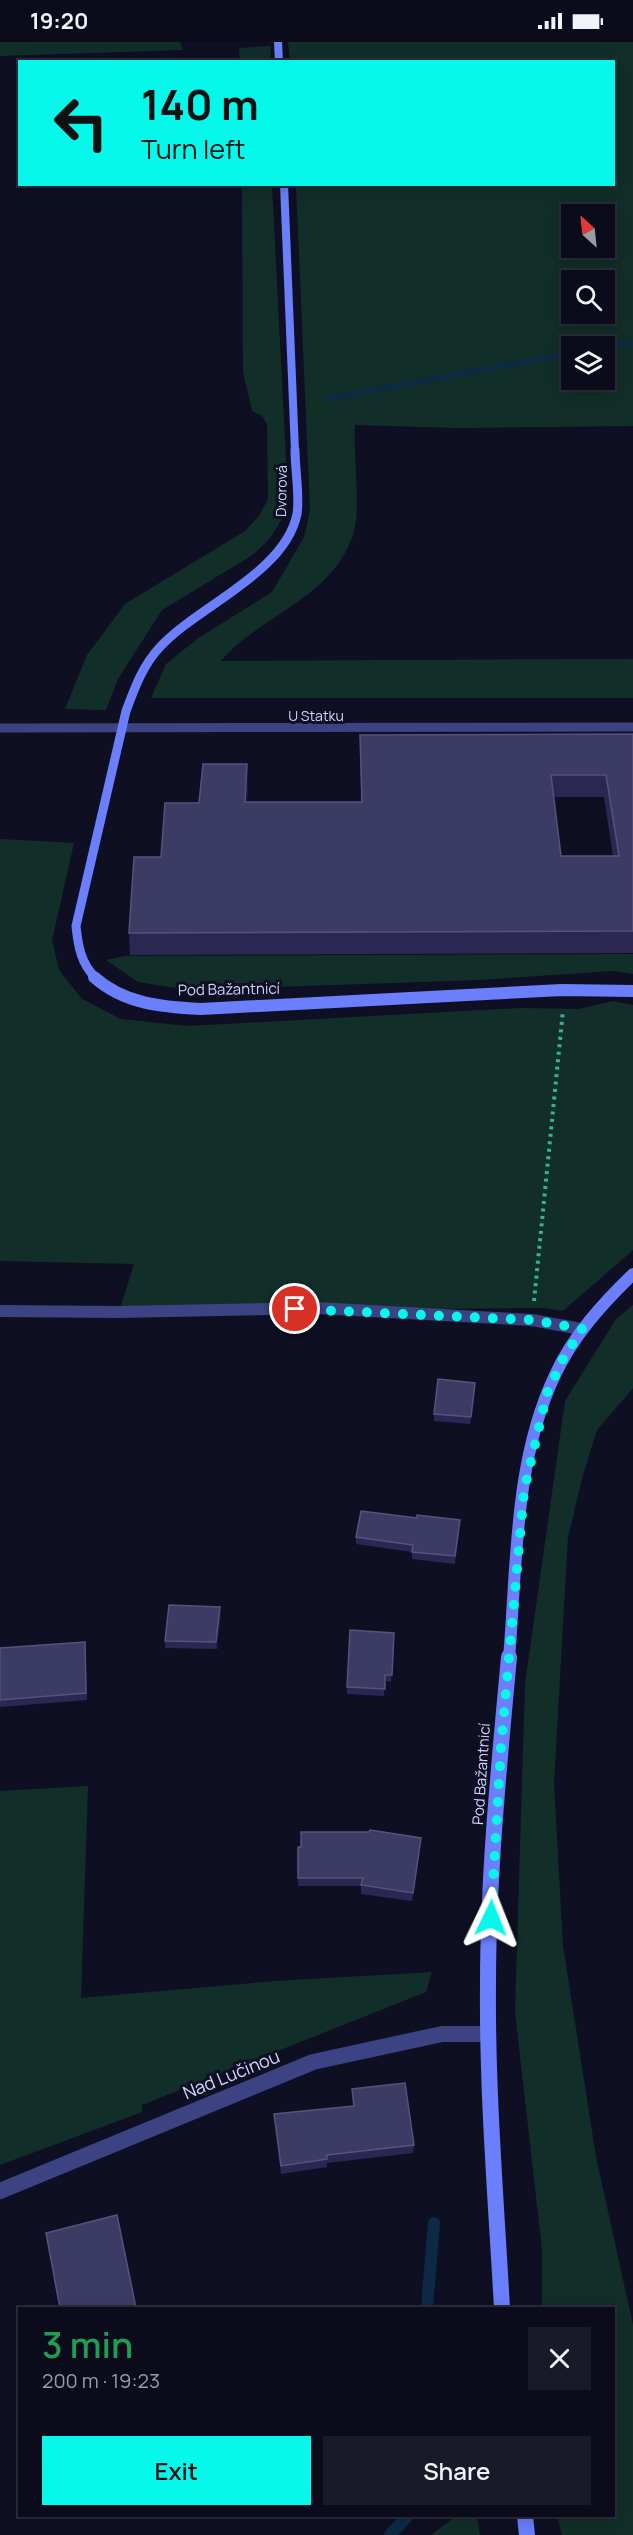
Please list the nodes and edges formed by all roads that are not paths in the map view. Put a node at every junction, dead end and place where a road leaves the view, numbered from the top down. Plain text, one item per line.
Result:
1 (278, 42) edge
2 (279, 60) edge
3 (284, 186) edge
4 (633, 727) edge
5 (0, 728) edge
6 (122, 728) junction
7 (633, 991) edge
8 (633, 1274) edge
9 (0, 1311) edge
10 (582, 1329) junction
11 (488, 2034) junction
12 (0, 2191) edge
13 (502, 2307) edge
14 (525, 2517) edge
15 (527, 2535) edge

1 - 2 street
3 - 6 street, Dvorová
4 - 6 street, U Statku
5 - 6 street, U Statku
6 - 7 street, Pod Bažantnicí
8 - 10 street, Pod Bažantnicí
9 - 10 street
10 - 11 street, Pod Bažantnicí
11 - 12 street, Nad Lučinou
11 - 13 street, Pod Bažantnicí
14 - 15 street

